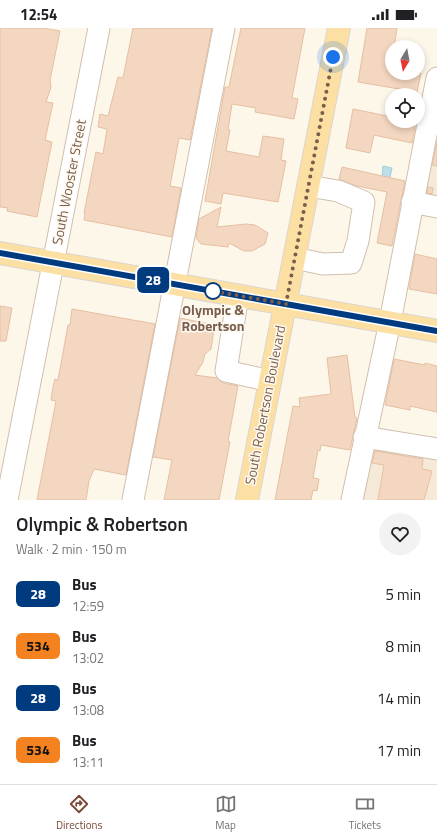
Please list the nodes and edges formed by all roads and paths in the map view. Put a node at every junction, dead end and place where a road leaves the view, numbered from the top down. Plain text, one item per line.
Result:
1 (99, 28) edge
2 (224, 28) edge
3 (339, 28) edge
4 (437, 78) edge
5 (308, 186) junction
6 (412, 202) junction
7 (437, 207) edge
8 (0, 253) edge
9 (294, 258) junction
10 (53, 263) junction
11 (176, 284) junction
12 (238, 295) junction
13 (286, 304) junction
14 (390, 322) junction
15 (437, 330) edge
16 (270, 381) junction
17 (364, 437) junction
18 (437, 449) edge
19 (7, 500) edge
20 (133, 500) edge
21 (247, 500) edge
22 (352, 500) edge

1 - 10 street, South Wooster Street
2 - 11 street
3 - 5 main road, South Robertson Boulevard
4 - 6 street
5 - 9 main road, South Robertson Boulevard
5 - 9 street
6 - 7 street
6 - 14 street
8 - 10 main road
9 - 13 main road, South Robertson Boulevard
10 - 11 main road
10 - 19 street, South Wooster Street
11 - 12 main road
11 - 20 street
12 - 13 main road
12 - 16 street
13 - 14 main road
13 - 16 main road, South Robertson Boulevard
14 - 15 main road
14 - 17 street
16 - 21 main road, South Robertson Boulevard
17 - 18 street
17 - 22 street

